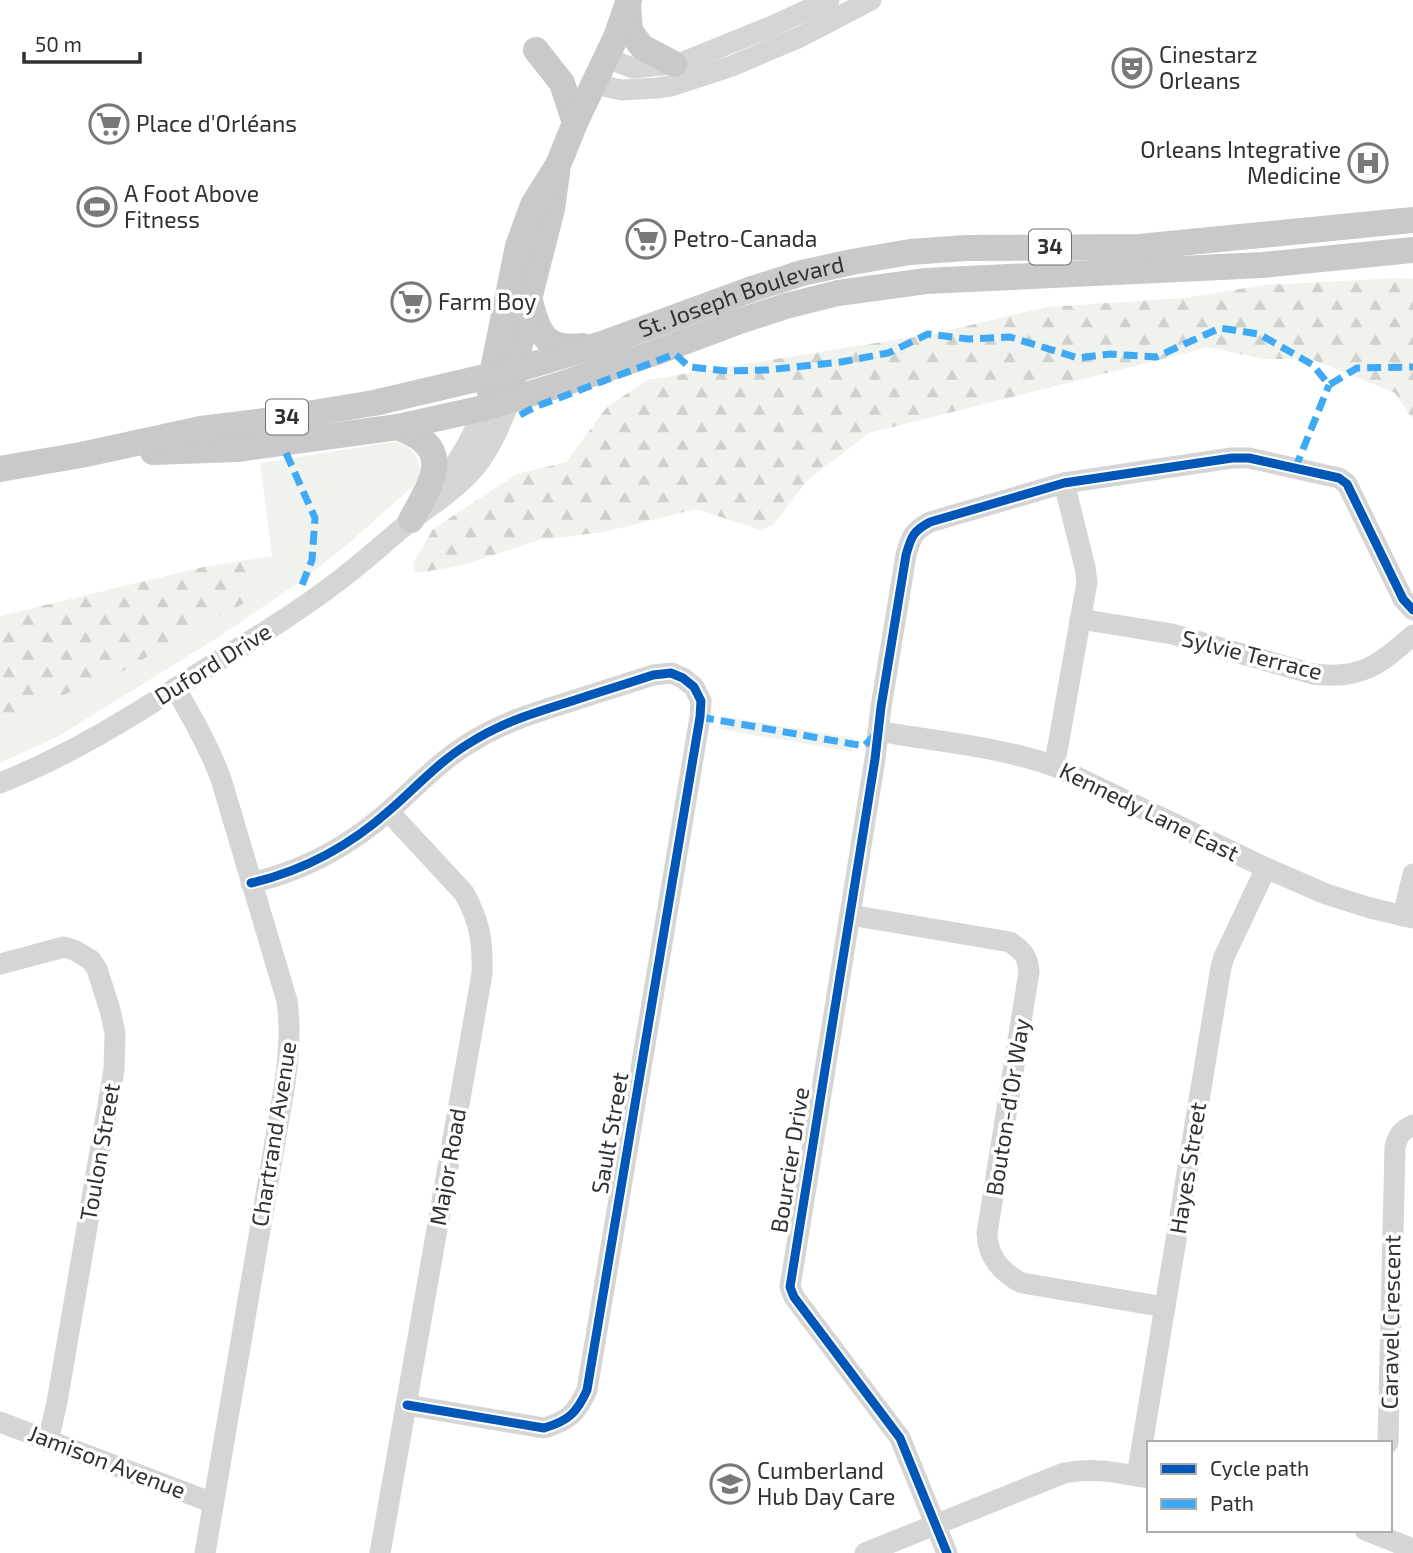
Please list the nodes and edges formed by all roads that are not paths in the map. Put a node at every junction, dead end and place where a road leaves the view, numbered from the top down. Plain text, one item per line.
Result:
1 (829, 0) edge
2 (871, 0) edge
3 (629, 1) edge
4 (537, 50) dead end
5 (606, 58) junction
6 (674, 64) junction
7 (593, 84) junction
8 (575, 123) junction
9 (558, 164) junction
10 (1413, 220) edge
11 (1039, 247) junction
12 (1413, 250) edge
13 (1040, 276) junction
14 (529, 299) junction
15 (602, 344) junction
16 (504, 372) junction
17 (497, 404) junction
18 (398, 427) junction
19 (81, 455) junction
20 (0, 469) edge
21 (1064, 483) junction
22 (411, 520) junction
23 (1413, 610) edge
24 (1080, 619) junction
25 (1413, 635) edge
26 (175, 688) junction
27 (878, 731) junction
28 (1054, 766) junction
29 (0, 783) edge
30 (389, 812) junction
31 (1266, 868) junction
32 (1413, 874) edge
33 (251, 883) junction
34 (850, 915) junction
35 (1408, 917) edge
36 (0, 964) edge
37 (1413, 1125) edge
38 (1165, 1307) junction
39 (407, 1405) junction
40 (0, 1422) edge
41 (48, 1441) junction
42 (1148, 1441) edge
43 (1388, 1441) edge
44 (1147, 1446) edge
45 (1143, 1477) edge
46 (213, 1503) junction
47 (936, 1523) junction
48 (1369, 1532) edge
49 (1385, 1541) edge
50 (1413, 1549) edge
51 (205, 1553) edge
52 (380, 1553) edge
53 (865, 1553) edge
54 (947, 1553) edge

1 - 6 street
2 - 7 street
3 - 5 main road
3 - 6 main road
4 - 8 main road
5 - 6 street
5 - 7 main road
7 - 8 main road
8 - 9 main road
9 - 14 main road
9 - 16 main road
10 - 11 main road, St. Joseph Boulevard / 34
11 - 13 main road
11 - 15 main road, St. Joseph Boulevard / 34
12 - 13 main road, St. Joseph Boulevard / 34
13 - 17 main road, St. Joseph Boulevard / 34
14 - 15 main road
14 - 16 main road
15 - 16 main road, St. Joseph Boulevard / 34
16 - 17 main road
16 - 19 main road, St. Joseph Boulevard / 34
17 - 18 main road, St. Joseph Boulevard / 34
17 - 22 street, Duford Drive
18 - 19 main road, St. Joseph Boulevard / 34
18 - 22 main road
19 - 20 main road, St. Joseph Boulevard / 34
21 - 23 street, Bourcier Drive
21 - 24 street
21 - 27 street, Bourcier Drive
22 - 26 street, Duford Drive
24 - 25 street, Sylvie Terrace
24 - 28 street
26 - 29 street, Duford Drive
26 - 33 street, Chartrand Avenue
27 - 28 street, Kennedy Lane East
27 - 34 street, Bourcier Drive
28 - 31 street, Kennedy Lane East
30 - 33 street
30 - 39 street, Major Road
30 - 39 street, Sault Street
31 - 35 street, Kennedy Lane East
31 - 38 street, Hayes Street
32 - 35 street
33 - 46 street, Chartrand Avenue
34 - 38 street, Bouton-d'Or Way
34 - 47 street, Bourcier Drive
36 - 41 street, Toulon Street
37 - 43 street, Caravel Crescent
38 - 42 street, Hayes Street
39 - 52 street, Major Road
40 - 41 street, Jamison Avenue
41 - 46 street, Jamison Avenue
44 - 45 street, Hayes Street
45 - 47 street
46 - 51 street, Chartrand Avenue
47 - 53 street
47 - 54 street, Bourcier Drive
48 - 49 street
49 - 50 street

